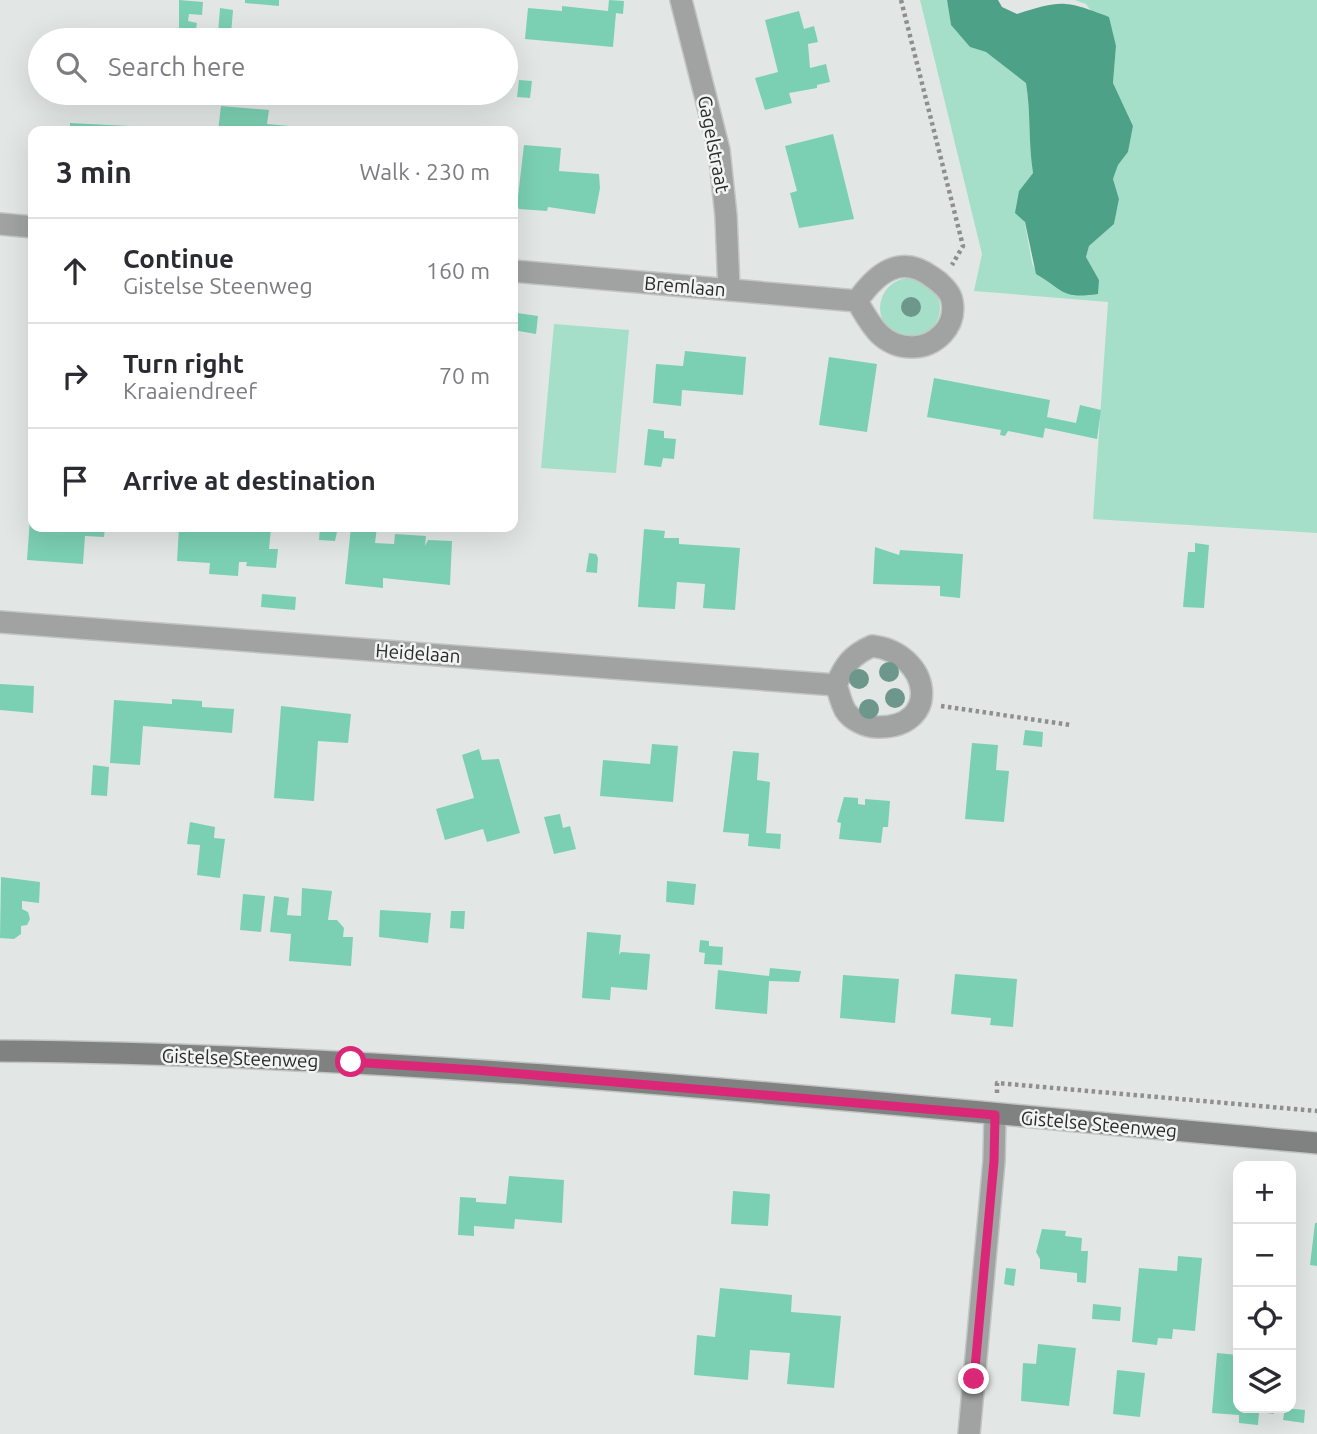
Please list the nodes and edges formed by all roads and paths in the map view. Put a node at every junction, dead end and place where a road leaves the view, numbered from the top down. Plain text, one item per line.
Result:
1 (681, 0) edge
2 (901, 0) edge
3 (0, 223) edge
4 (28, 226) edge
5 (518, 271) edge
6 (942, 284) junction
7 (729, 290) junction
8 (857, 301) junction
9 (0, 622) edge
10 (836, 685) junction
11 (919, 703) junction
12 (1071, 725) dead end
13 (0, 1051) edge
14 (1317, 1111) edge
15 (995, 1115) junction
16 (1317, 1143) edge
17 (969, 1434) edge

1 - 7 street, Gagelstraat
2 - 6 path
3 - 4 street
5 - 7 street, Bremlaan
6 - 8 street
6 - 8 street
7 - 8 street, Bremlaan
9 - 10 street, Heidelaan
10 - 11 street
10 - 11 street
11 - 12 path
13 - 15 main road, Gistelse Steenweg
14 - 15 path
15 - 16 main road, Gistelse Steenweg
15 - 17 street

